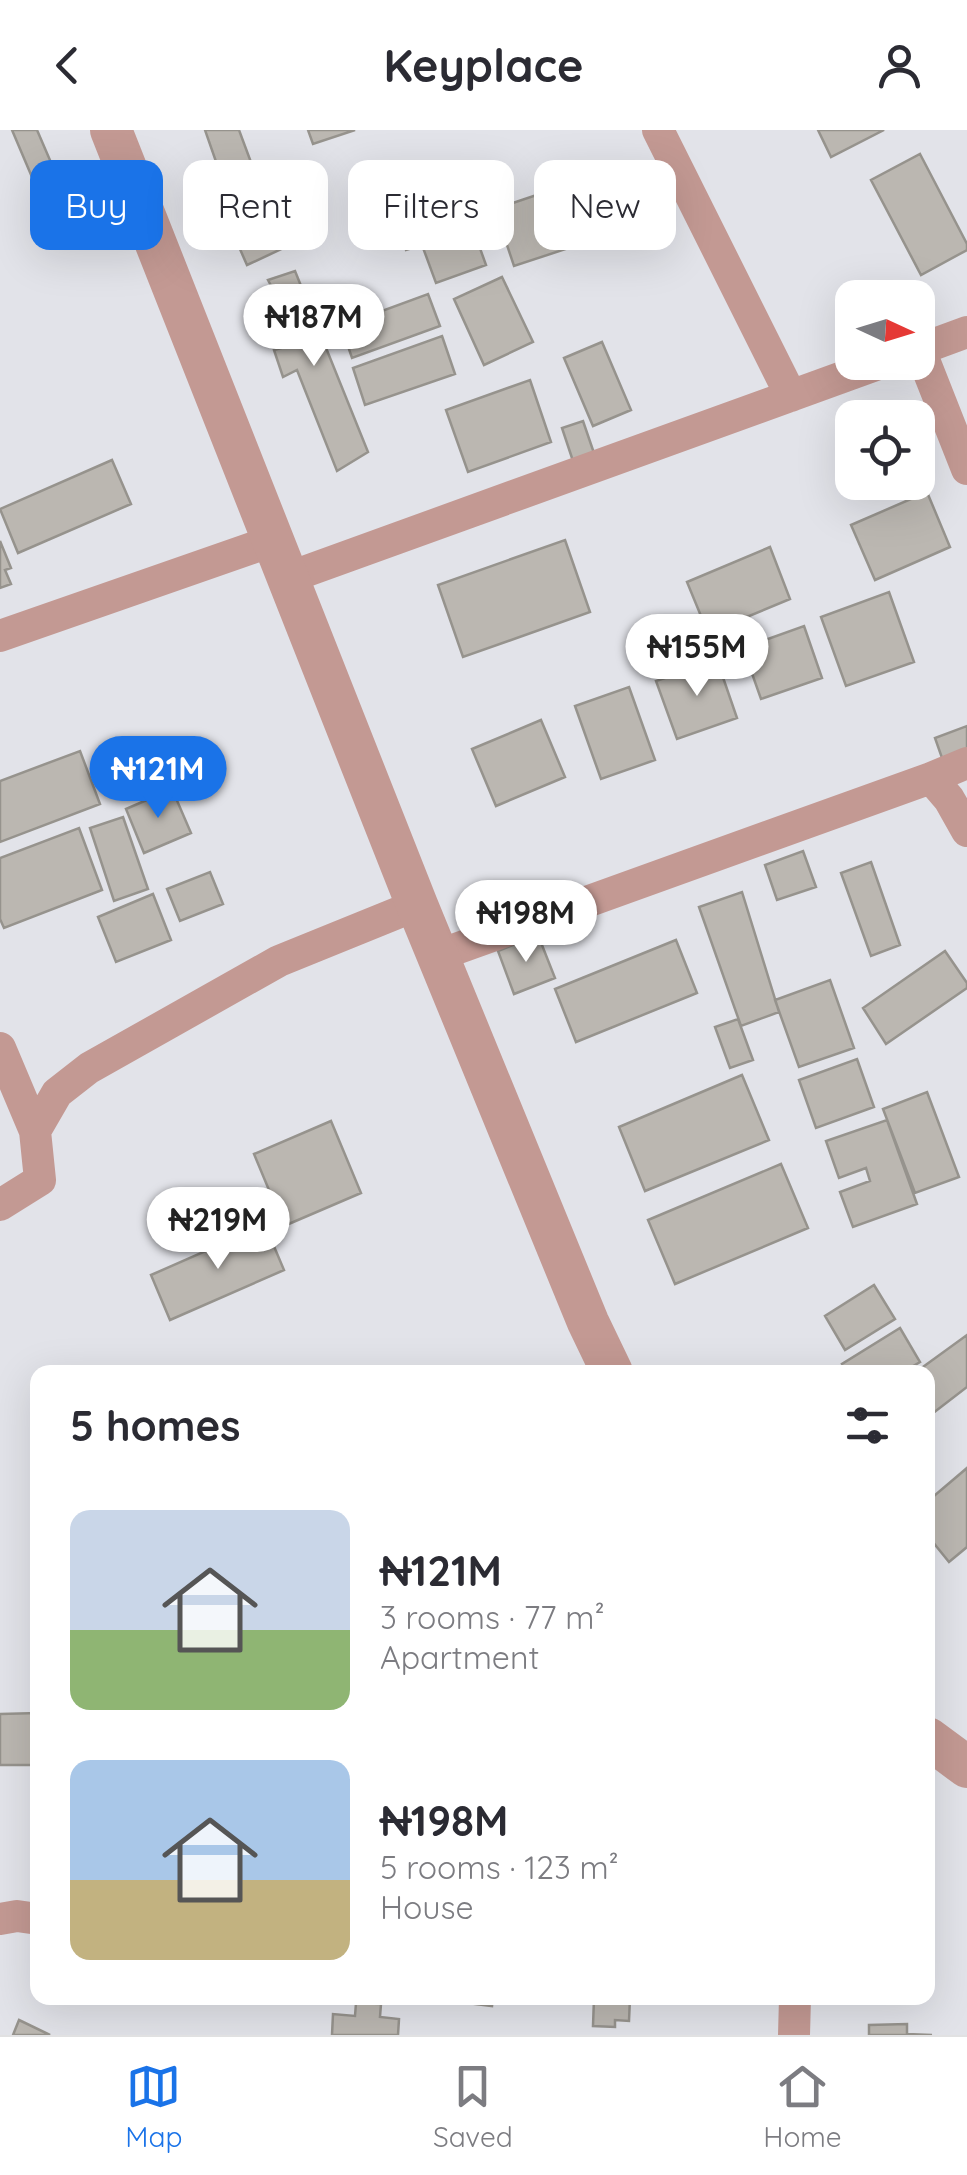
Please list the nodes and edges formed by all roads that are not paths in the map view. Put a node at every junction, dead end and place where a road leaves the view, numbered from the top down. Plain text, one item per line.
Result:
1 (111, 130) edge
2 (658, 130) edge
3 (967, 332) edge
4 (935, 344) edge
5 (835, 380) edge
6 (930, 380) edge
7 (791, 396) junction
8 (967, 470) edge
9 (282, 559) junction
10 (0, 636) edge
11 (967, 763) edge
12 (931, 778) junction
13 (967, 831) edge
14 (417, 905) junction
15 (439, 955) junction
16 (0, 1048) edge
17 (35, 1131) junction
18 (0, 1206) edge
19 (609, 1365) edge
20 (935, 1743) edge
21 (967, 1767) edge
22 (30, 1918) edge
23 (0, 1919) edge
24 (795, 2005) edge
25 (794, 2035) edge

1 - 9 street
2 - 7 street
3 - 4 street
5 - 7 street
6 - 8 street
7 - 9 street
9 - 10 street
9 - 14 street
11 - 12 street
12 - 13 street
12 - 15 street
14 - 15 street
14 - 17 street
15 - 19 street
16 - 17 street
17 - 18 street
20 - 21 street
22 - 23 street
24 - 25 street

